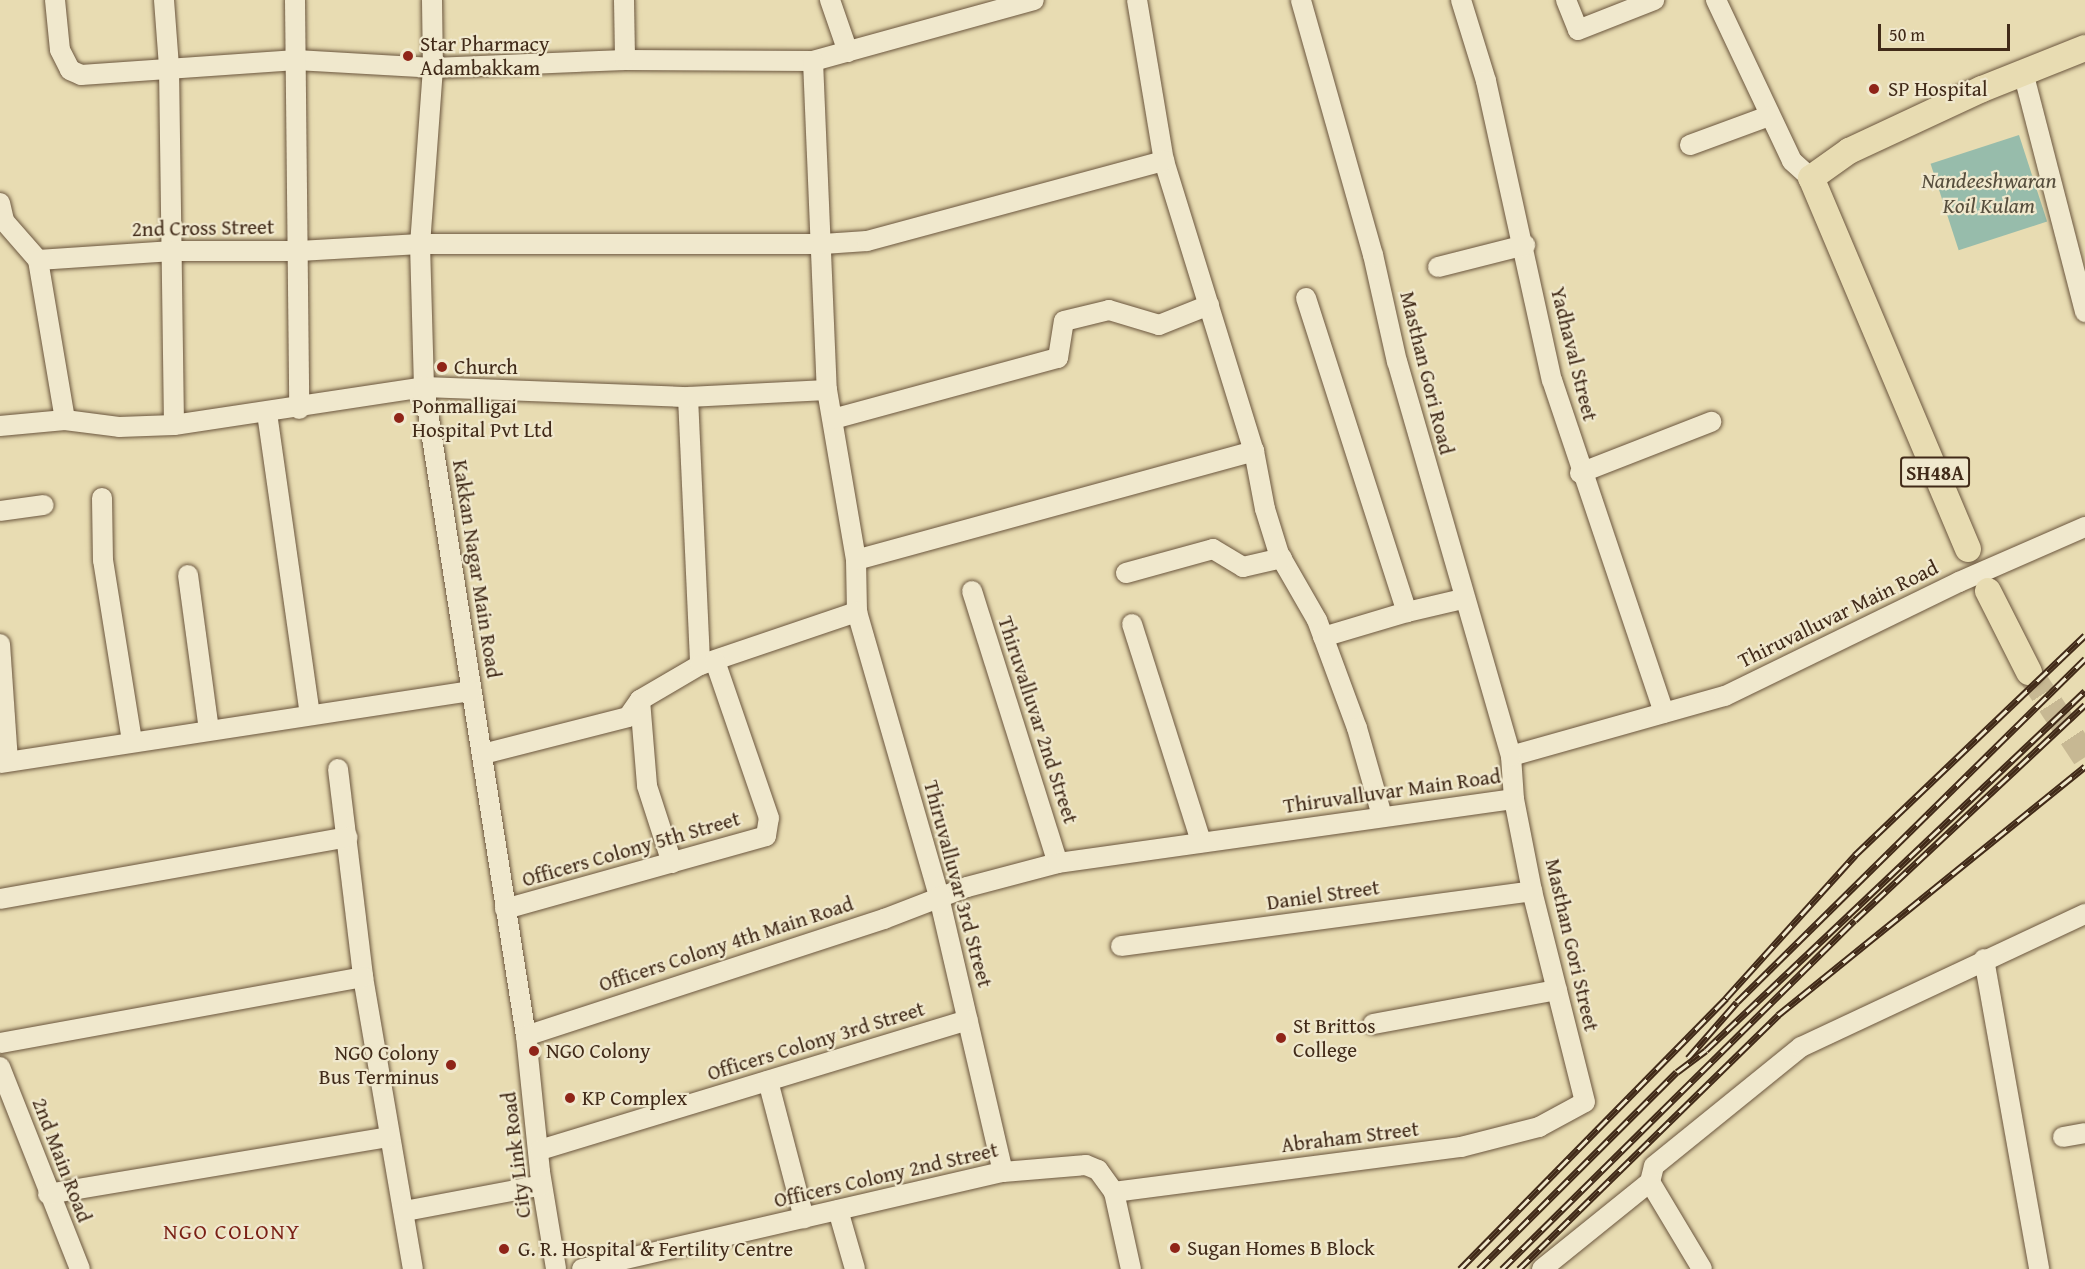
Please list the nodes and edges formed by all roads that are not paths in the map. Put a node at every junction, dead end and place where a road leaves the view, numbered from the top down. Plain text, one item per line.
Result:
1 (55, 0) edge
2 (164, 0) edge
3 (296, 0) edge
4 (432, 0) edge
5 (624, 0) edge
6 (830, 0) edge
7 (1034, 0) edge
8 (1137, 0) edge
9 (1301, 0) edge
10 (1461, 0) edge
11 (1566, 0) edge
12 (1654, 0) edge
13 (1716, 0) edge
14 (2085, 48) edge
15 (848, 51) junction
16 (296, 60) junction
17 (625, 60) junction
18 (813, 61) junction
19 (169, 67) junction
20 (433, 68) junction
21 (2023, 72) junction
22 (1769, 116) junction
23 (1690, 145) dead end
24 (1164, 161) junction
25 (1811, 178) junction
26 (1, 215) edge
27 (420, 244) junction
28 (823, 244) junction
29 (1525, 245) junction
30 (173, 250) junction
31 (299, 250) junction
32 (38, 260) junction
33 (1438, 267) dead end
34 (1306, 298) dead end
35 (1209, 305) junction
36 (2085, 312) edge
37 (424, 387) junction
38 (827, 390) junction
39 (688, 397) junction
40 (299, 409) junction
41 (267, 413) junction
42 (833, 419) junction
43 (65, 420) junction
44 (1711, 422) dead end
45 (174, 425) junction
46 (0, 426) edge
47 (1254, 452) junction
48 (1580, 473) junction
49 (102, 498) dead end
50 (44, 505) dead end
51 (0, 511) edge
52 (2085, 527) edge
53 (1968, 549) dead end
54 (1282, 558) junction
55 (856, 560) junction
56 (1126, 573) dead end
57 (188, 575) dead end
58 (972, 591) dead end
59 (1988, 591) dead end
60 (1463, 599) junction
61 (856, 612) junction
62 (1407, 612) junction
63 (1132, 624) dead end
64 (1323, 637) junction
65 (0, 644) edge
66 (707, 663) junction
67 (2029, 672) tunnel mouth
68 (472, 690) junction
69 (640, 700) junction
70 (1664, 713) junction
71 (310, 714) junction
72 (209, 729) junction
73 (132, 741) junction
74 (483, 753) junction
75 (1511, 756) junction
76 (4, 762) edge
77 (338, 769) dead end
78 (1514, 799) junction
79 (1382, 816) junction
80 (348, 837) junction
81 (1201, 842) junction
82 (672, 863) junction
83 (1058, 863) junction
84 (1532, 891) junction
85 (939, 897) junction
86 (0, 899) edge
87 (505, 909) junction
88 (2085, 914) edge
89 (1121, 946) dead end
90 (1984, 959) junction
91 (363, 977) junction
92 (1557, 990) junction
93 (968, 1020) junction
94 (1373, 1024) dead end
95 (526, 1036) junction
96 (0, 1043) edge
97 (0, 1068) edge
98 (768, 1081) junction
99 (1585, 1102) joint
100 (2085, 1133) edge
101 (389, 1137) junction
102 (2063, 1137) dead end
103 (540, 1150) junction
104 (1003, 1172) junction
105 (1650, 1182) junction
106 (542, 1185) junction
107 (1114, 1192) junction
108 (48, 1194) junction
109 (838, 1210) junction
110 (405, 1211) junction
111 (804, 1218) junction
112 (1542, 1268) edge
113 (80, 1269) edge
114 (413, 1269) edge
115 (556, 1269) edge
116 (582, 1269) edge
117 (855, 1269) edge
118 (1131, 1269) edge
119 (1702, 1269) edge
120 (2040, 1269) edge

1 - 19 street
2 - 19 street
3 - 16 street
4 - 20 street, Kakkan Nagar Main Road
5 - 17 street
6 - 15 street
7 - 15 street
8 - 24 street
9 - 60 street, Masthan Gori Road
10 - 29 street, Yadhaval Street
11 - 12 street
13 - 22 street
14 - 21 main road
15 - 18 street
16 - 19 street
16 - 20 street
16 - 31 street
17 - 18 street
17 - 20 street
18 - 28 street, Thiruvalluvar 3rd Street
19 - 30 street
20 - 27 street, Kakkan Nagar Main Road
21 - 25 main road
21 - 36 street
22 - 23 street
22 - 25 street
24 - 28 street, 2nd Cross Street
24 - 35 street
25 - 53 main road, SH48A
26 - 32 street
27 - 28 street, 2nd Cross Street
27 - 31 street, 2nd Cross Street
27 - 37 street, Kakkan Nagar Main Road
28 - 38 street, Thiruvalluvar 3rd Street
29 - 33 street
29 - 48 street, Yadhaval Street
30 - 31 street, 2nd Cross Street
30 - 32 street, 2nd Cross Street
30 - 45 street
31 - 40 street
32 - 43 street
34 - 62 street
35 - 42 street
35 - 47 street
37 - 39 street
37 - 40 street
37 - 68 street, Kakkan Nagar Main Road
38 - 39 street
38 - 42 street, Thiruvalluvar 3rd Street
39 - 66 street
40 - 41 street
41 - 45 street
41 - 71 street
42 - 55 street, Thiruvalluvar 3rd Street
43 - 45 street
43 - 46 street
44 - 48 street
47 - 54 street
47 - 55 street
48 - 70 street, Yadhaval Street
49 - 73 street
50 - 51 street
52 - 70 street, Thiruvalluvar Main Road
54 - 56 street
54 - 64 street
55 - 61 street, Thiruvalluvar 3rd Street
57 - 72 street
58 - 83 street, Thiruvalluvar 2nd Street
59 - 67 main road
60 - 62 street
60 - 75 street, Masthan Gori Road
61 - 66 street
61 - 85 street, Thiruvalluvar 3rd Street
62 - 64 street
63 - 81 street
64 - 79 street
65 - 76 street
66 - 69 street
66 - 82 street, Officers Colony 5th Street
68 - 71 street
68 - 74 street, Kakkan Nagar Main Road
69 - 74 street
69 - 82 street
70 - 75 street, Thiruvalluvar Main Road
71 - 72 street
72 - 73 street
73 - 76 street
74 - 87 street, Kakkan Nagar Main Road
75 - 78 street, Thiruvalluvar Main Road
77 - 80 street
78 - 79 street, Thiruvalluvar Main Road
78 - 84 street, Masthan Gori Street
79 - 81 street, Thiruvalluvar Main Road
80 - 86 street
80 - 91 street
81 - 83 street, Thiruvalluvar Main Road
82 - 87 street, Officers Colony 5th Street
83 - 85 street, Thiruvalluvar Main Road
84 - 89 street, Daniel Street
84 - 92 street, Masthan Gori Street
85 - 93 street, Thiruvalluvar 3rd Street
85 - 95 street, Officers Colony 4th Main Road
87 - 95 street, Kakkan Nagar Main Road
88 - 90 street
90 - 105 street
90 - 120 street
91 - 96 street
91 - 101 street
92 - 94 street
92 - 99 street, Masthan Gori Street
93 - 98 street, Officers Colony 3rd Street
93 - 104 street, Thiruvalluvar 3rd Street
95 - 103 street, City Link Road
97 - 108 street, 2nd Main Road
98 - 103 street, Officers Colony 3rd Street
98 - 111 street
99 - 107 street, Abraham Street
100 - 102 street
101 - 108 street
101 - 110 street
103 - 106 street, City Link Road
104 - 107 street, Officers Colony 2nd Street
104 - 109 street, Officers Colony 2nd Street
105 - 112 street
105 - 119 street
106 - 110 street
106 - 115 street, City Link Road
107 - 118 street, Officers Colony 2nd Street
108 - 113 street, 2nd Main Road
109 - 111 street, Officers Colony 2nd Street
109 - 117 street
110 - 114 street
111 - 116 street, Officers Colony 2nd Street

